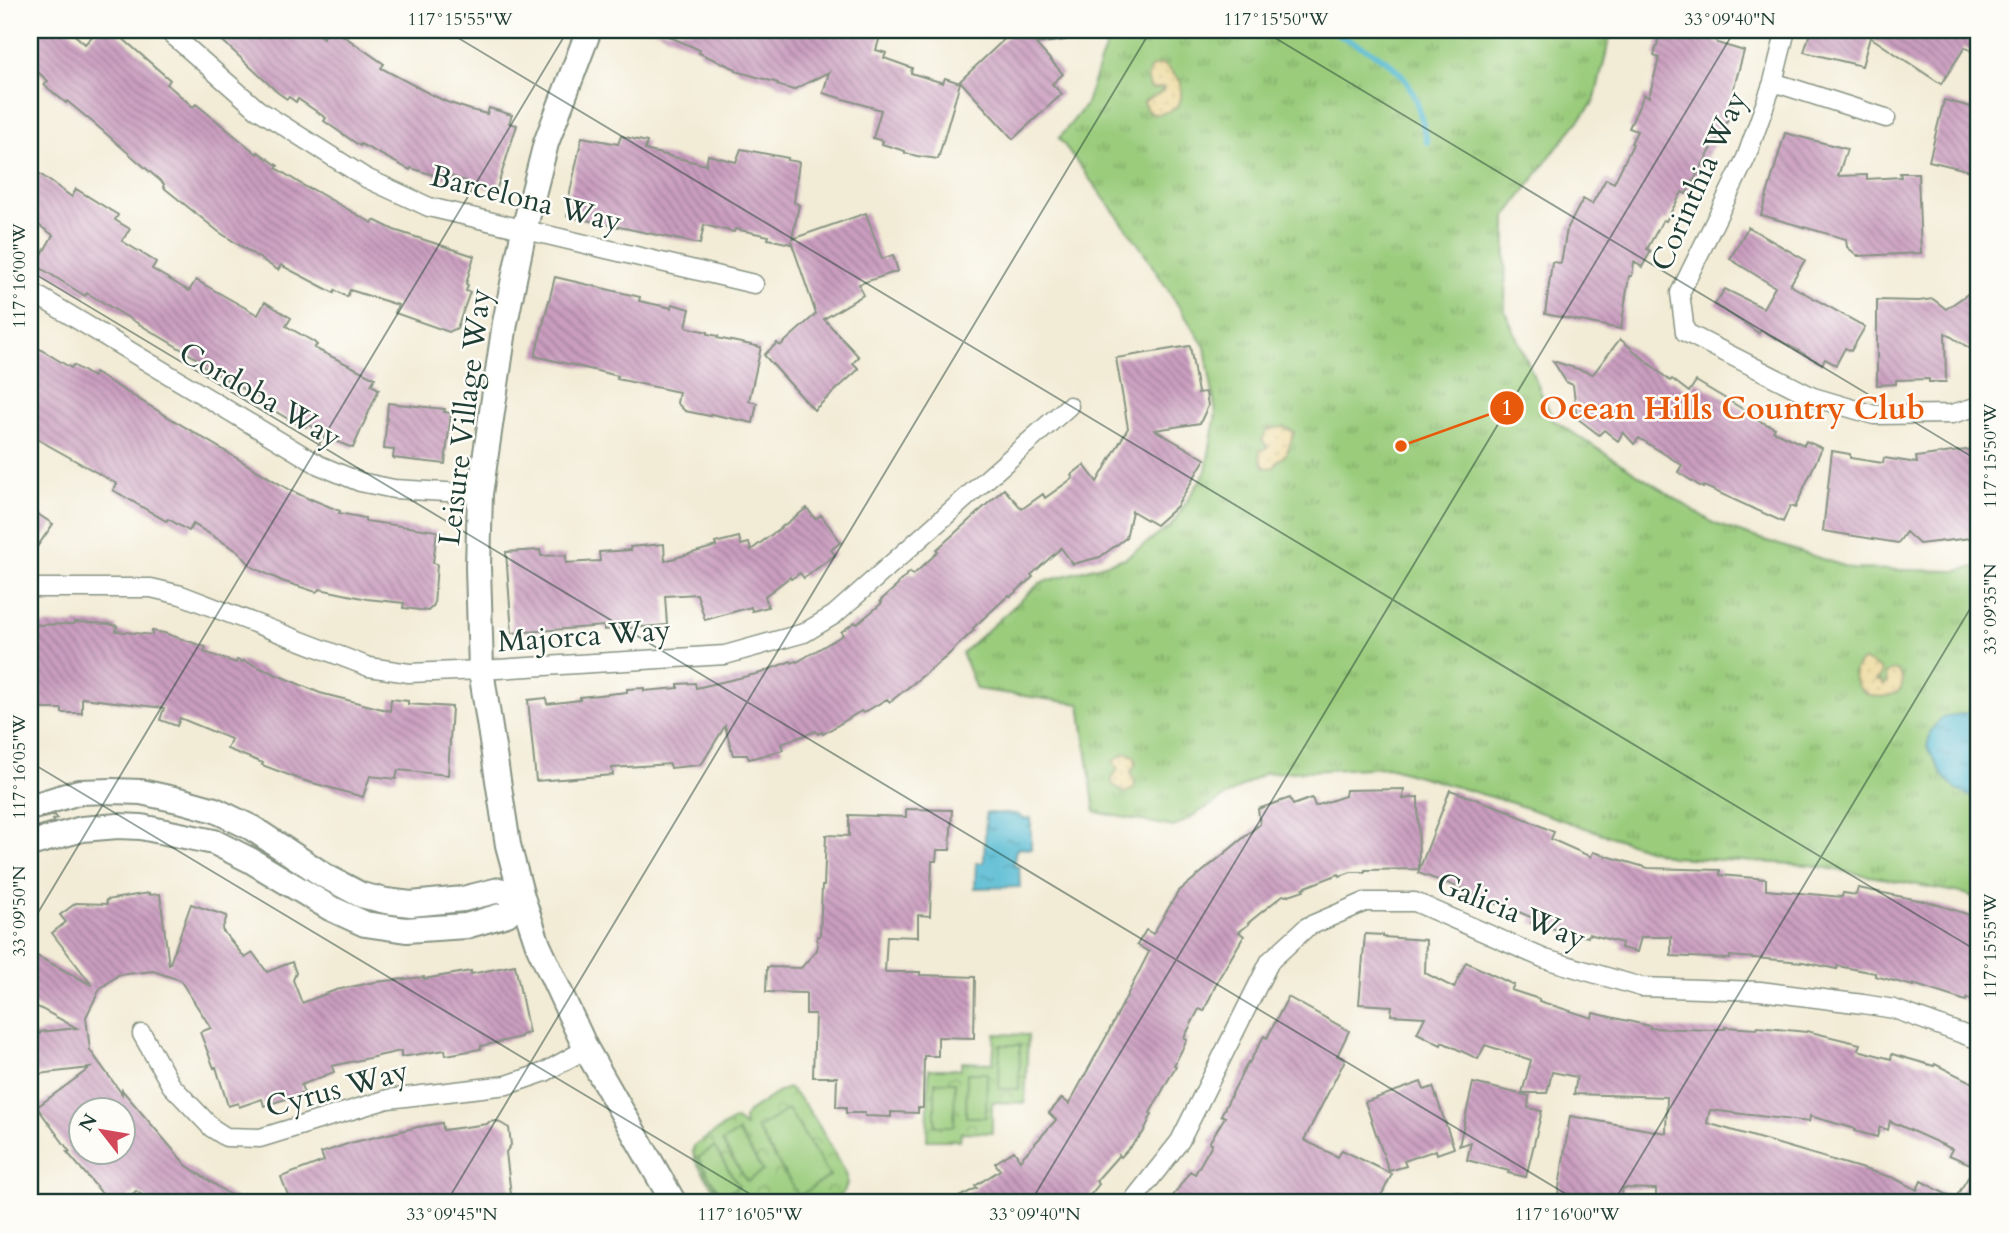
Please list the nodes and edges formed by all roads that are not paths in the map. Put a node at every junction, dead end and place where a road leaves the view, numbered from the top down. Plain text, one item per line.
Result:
1 (167, 30) edge
2 (589, 30) edge
3 (1786, 30) edge
4 (1773, 82) junction
5 (1886, 118) dead end
6 (524, 230) junction
7 (754, 284) dead end
8 (30, 291) edge
9 (1069, 406) dead end
10 (1979, 407) edge
11 (480, 495) junction
12 (30, 588) edge
13 (481, 670) junction
14 (30, 807) edge
15 (229, 817) junction
16 (214, 842) junction
17 (30, 844) edge
18 (522, 897) junction
19 (142, 1034) dead end
20 (1979, 1040) edge
21 (586, 1049) junction
22 (674, 1203) edge
23 (1131, 1203) edge
24 (1449, 1203) edge
25 (1461, 1203) edge

1 - 6 street, Barcelona Way
2 - 6 street, Leisure Village Way
3 - 4 street, Corinthia Way
4 - 5 street
4 - 10 street, Corinthia Way
6 - 7 street, Barcelona Way
6 - 11 street, Leisure Village Way
8 - 11 street, Cordoba Way
9 - 13 street, Majorca Way
11 - 13 street, Leisure Village Way
12 - 13 street, Majorca Way
13 - 18 street, Leisure Village Way
14 - 15 street
15 - 16 street
15 - 18 street
16 - 17 street
16 - 18 street
18 - 21 street, Leisure Village Way
19 - 21 street, Cyrus Way
20 - 23 street, Galicia Way
21 - 22 street, Leisure Village Way
24 - 25 street

